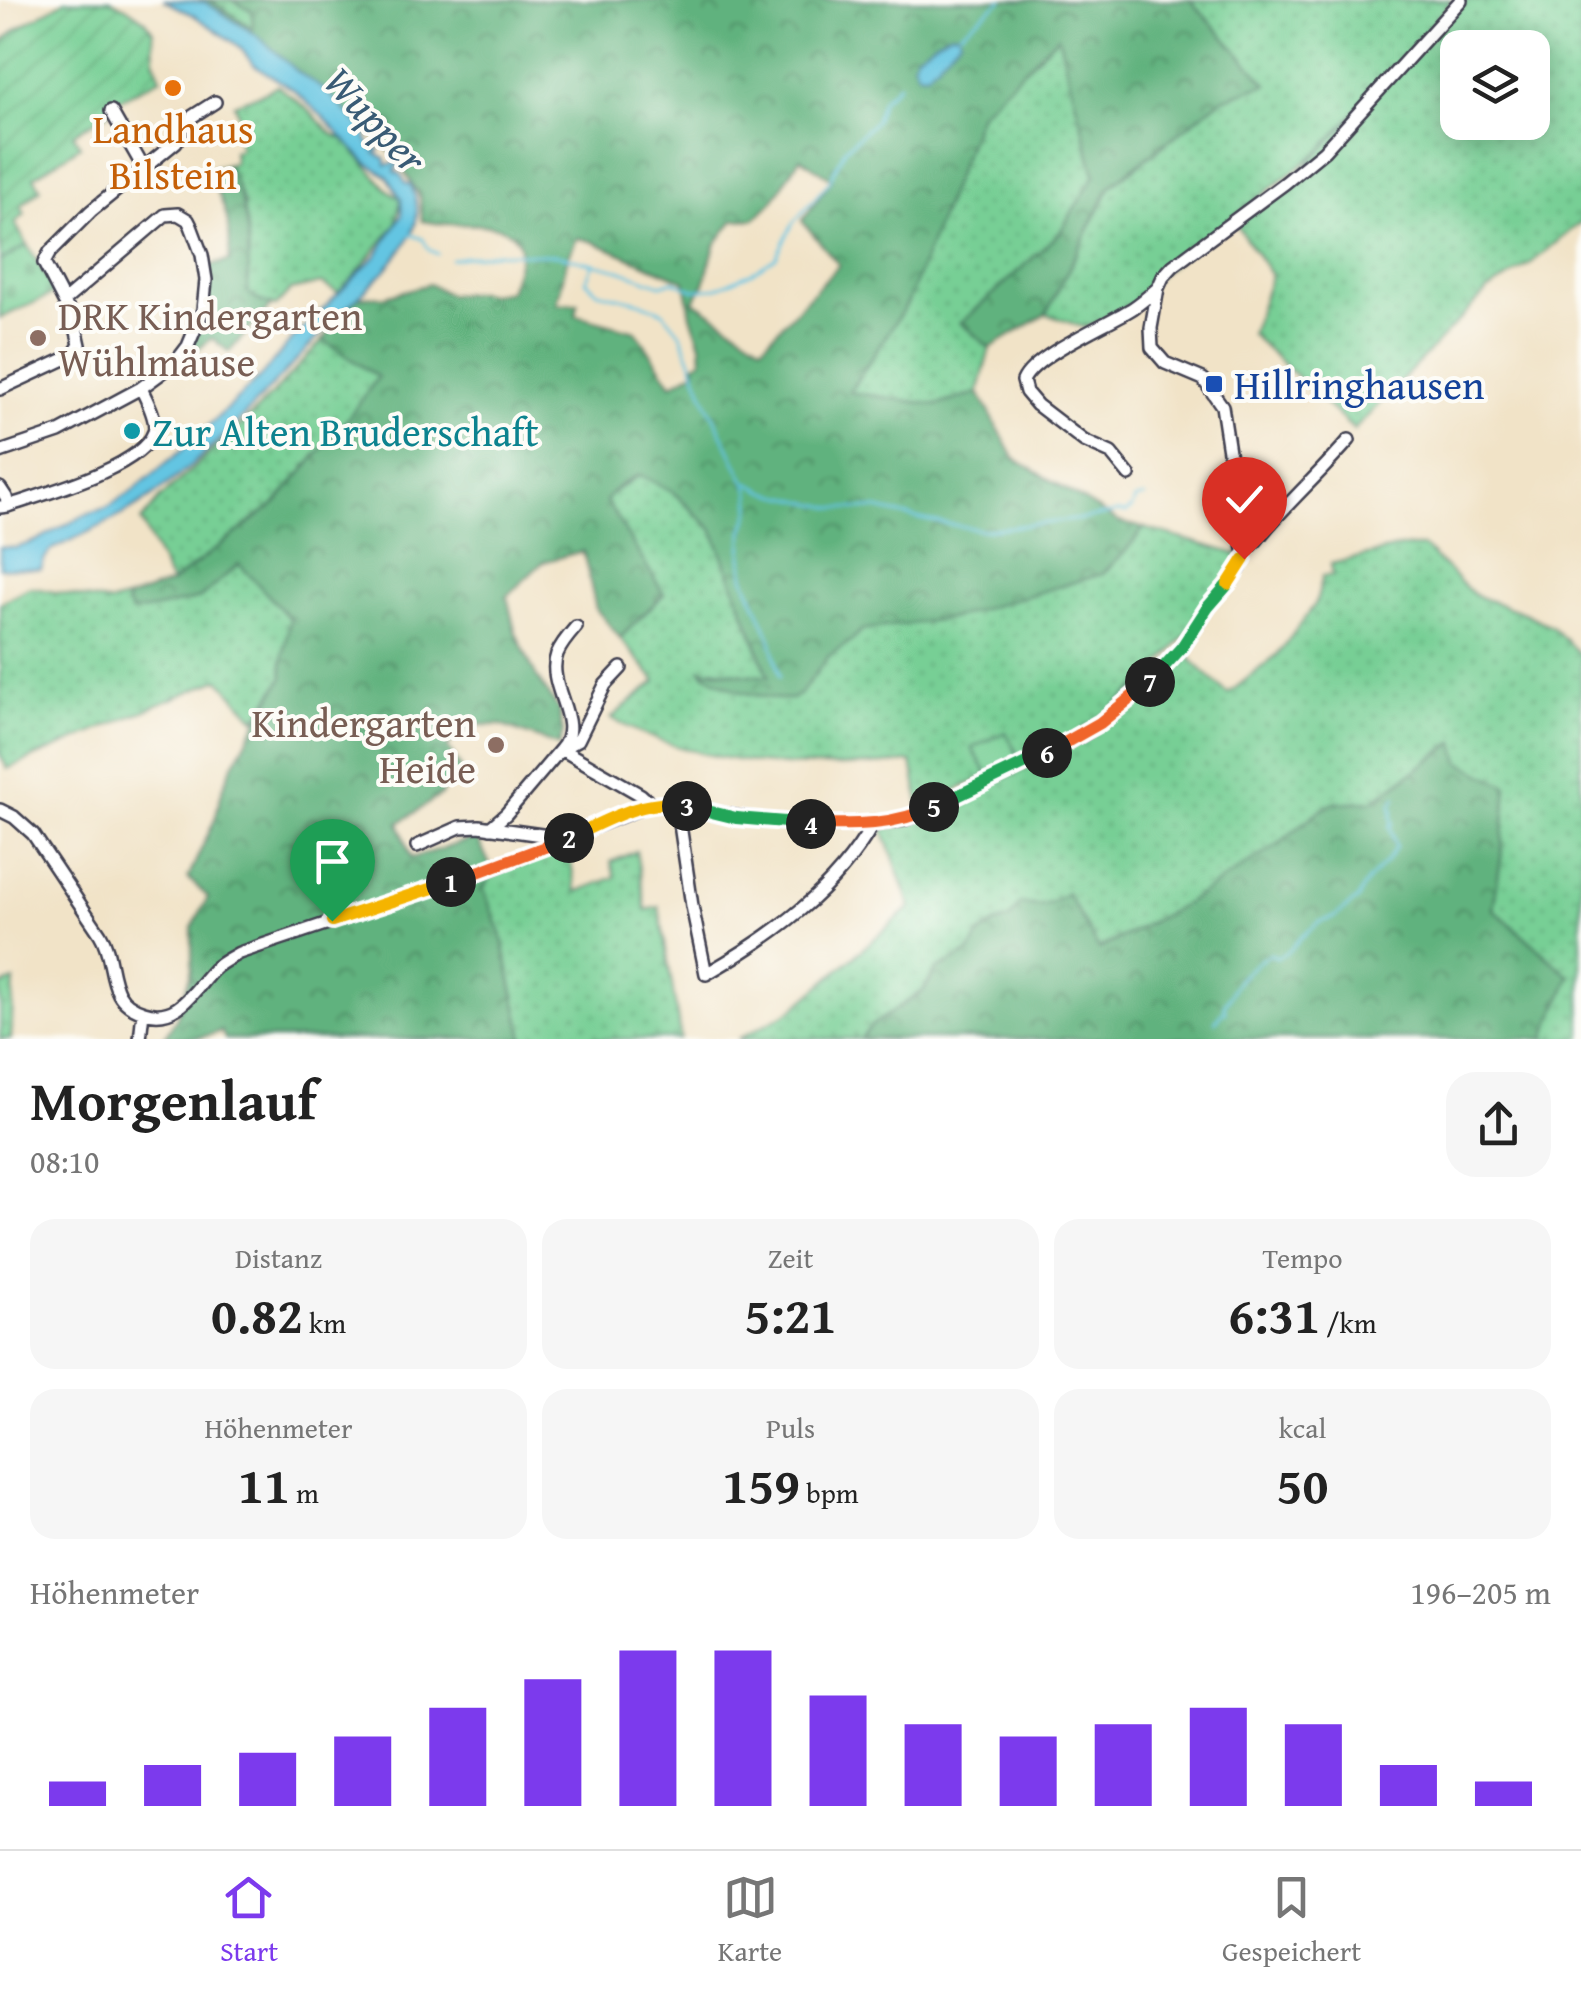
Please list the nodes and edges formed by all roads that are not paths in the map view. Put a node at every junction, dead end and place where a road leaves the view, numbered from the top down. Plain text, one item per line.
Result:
1 (1460, 0) edge
2 (215, 102) dead end
3 (111, 111) dead end
4 (142, 167) junction
5 (1158, 288) junction
6 (64, 301) junction
7 (141, 388) junction
8 (0, 389) edge
9 (1349, 440) dead end
10 (0, 452) edge
11 (1130, 474) dead end
12 (0, 488) edge
13 (4, 506) edge
14 (1245, 551) junction
15 (576, 627) dead end
16 (621, 668) dead end
17 (561, 749) junction
18 (652, 804) junction
19 (676, 804) junction
20 (0, 810) edge
21 (873, 824) junction
22 (490, 828) junction
23 (566, 839) junction
24 (417, 846) dead end
25 (143, 1012) junction
26 (140, 1039) edge

1 - 5 street
2 - 4 street
3 - 4 street
4 - 6 street
5 - 11 street
5 - 14 street
6 - 7 street
6 - 8 street
7 - 10 street
7 - 13 street
9 - 14 street
12 - 13 street
14 - 21 street
15 - 17 street
16 - 17 street
17 - 18 street
17 - 22 street
18 - 19 street
18 - 23 street
19 - 21 street
19 - 21 street
20 - 25 street
22 - 23 street
22 - 24 street
23 - 25 street
25 - 26 street

